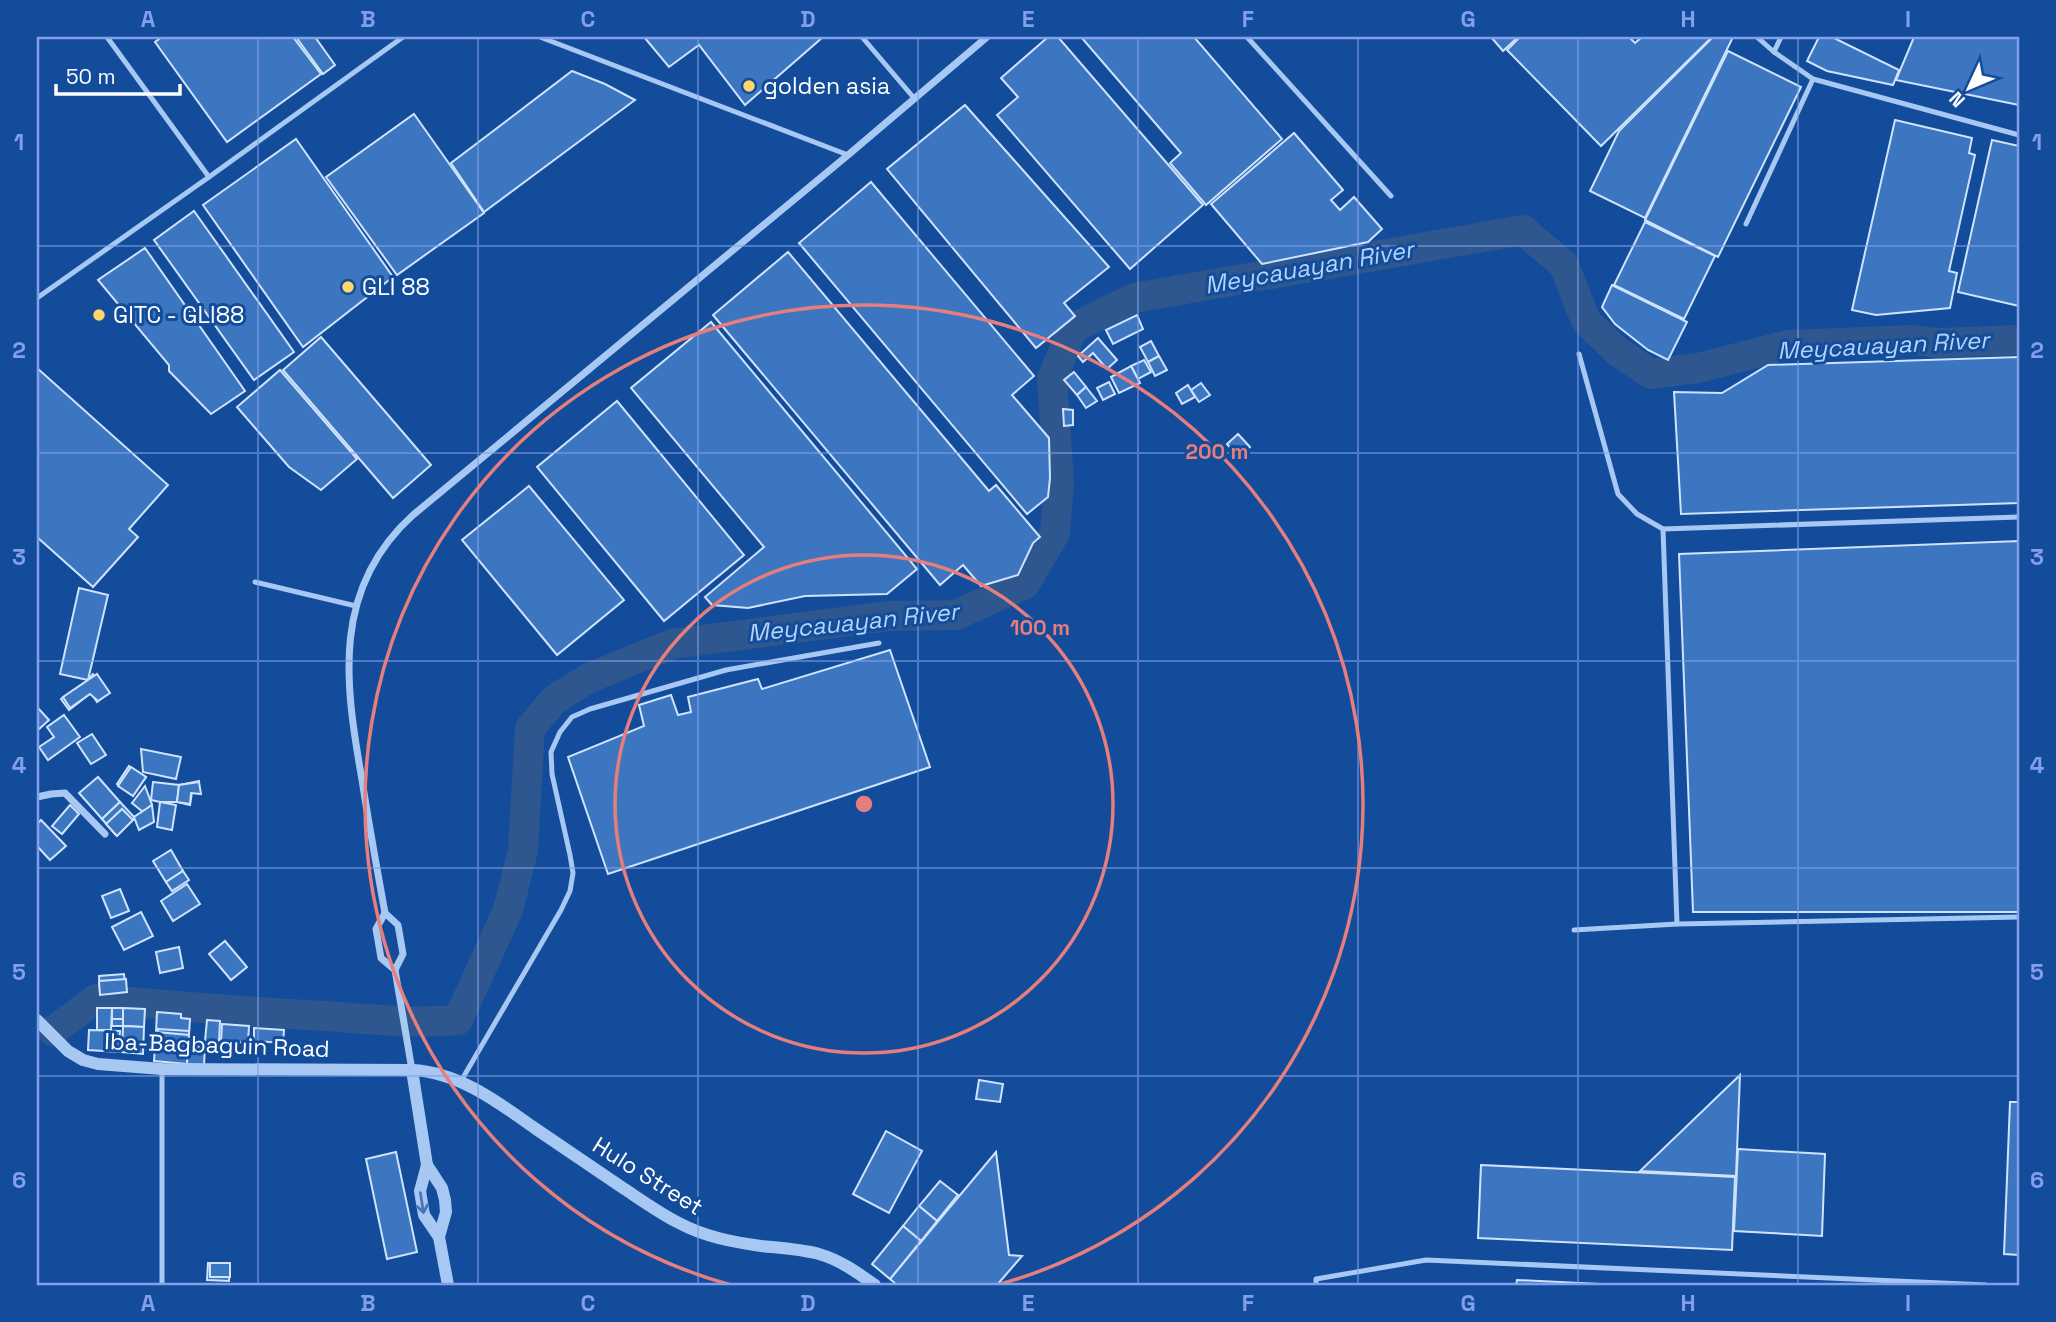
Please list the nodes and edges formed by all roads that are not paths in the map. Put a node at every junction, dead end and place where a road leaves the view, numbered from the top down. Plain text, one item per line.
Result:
1 (107, 37) edge
2 (403, 37) edge
3 (540, 37) edge
4 (862, 37) edge
5 (987, 37) edge
6 (1247, 37) edge
7 (1758, 37) edge
8 (1781, 37) edge
9 (1774, 52) junction
10 (1813, 79) junction
11 (914, 98) junction
12 (2019, 135) edge
13 (848, 155) junction
14 (209, 177) junction
15 (1391, 196) dead end
16 (1746, 224) dead end
17 (37, 298) edge
18 (1579, 354) dead end
19 (2019, 517) edge
20 (1662, 529) junction
21 (255, 582) dead end
22 (356, 606) junction
23 (879, 643) dead end
24 (37, 797) edge
25 (105, 834) dead end
26 (385, 913) junction
27 (2019, 917) edge
28 (1677, 924) junction
29 (1574, 930) dead end
30 (395, 970) junction
31 (37, 1020) edge
32 (162, 1069) junction
33 (412, 1070) junction
34 (460, 1082) junction
35 (428, 1166) junction
36 (439, 1237) junction
37 (162, 1285) edge
38 (449, 1285) edge
39 (875, 1285) edge
40 (1315, 1285) edge
41 (1986, 1285) edge

1 - 14 lane
2 - 14 lane
3 - 13 lane
4 - 11 lane
5 - 11 street
6 - 15 lane
7 - 9 lane
8 - 9 lane
9 - 10 lane
10 - 12 lane
10 - 16 lane
11 - 13 street
13 - 22 street
14 - 17 lane
18 - 20 lane
19 - 20 lane
20 - 28 lane
21 - 22 lane
22 - 26 street
23 - 34 lane
24 - 25 street
26 - 30 street
26 - 30 street
27 - 28 lane
28 - 29 lane
30 - 33 street
31 - 32 street, Iba-Bagbaguin Road
32 - 33 street, Iba-Bagbaguin Road
32 - 37 lane
33 - 34 street, Hulo Street
33 - 35 street
34 - 39 street, Hulo Street
35 - 36 street
35 -> 36 street
36 - 38 street
40 - 41 lane

